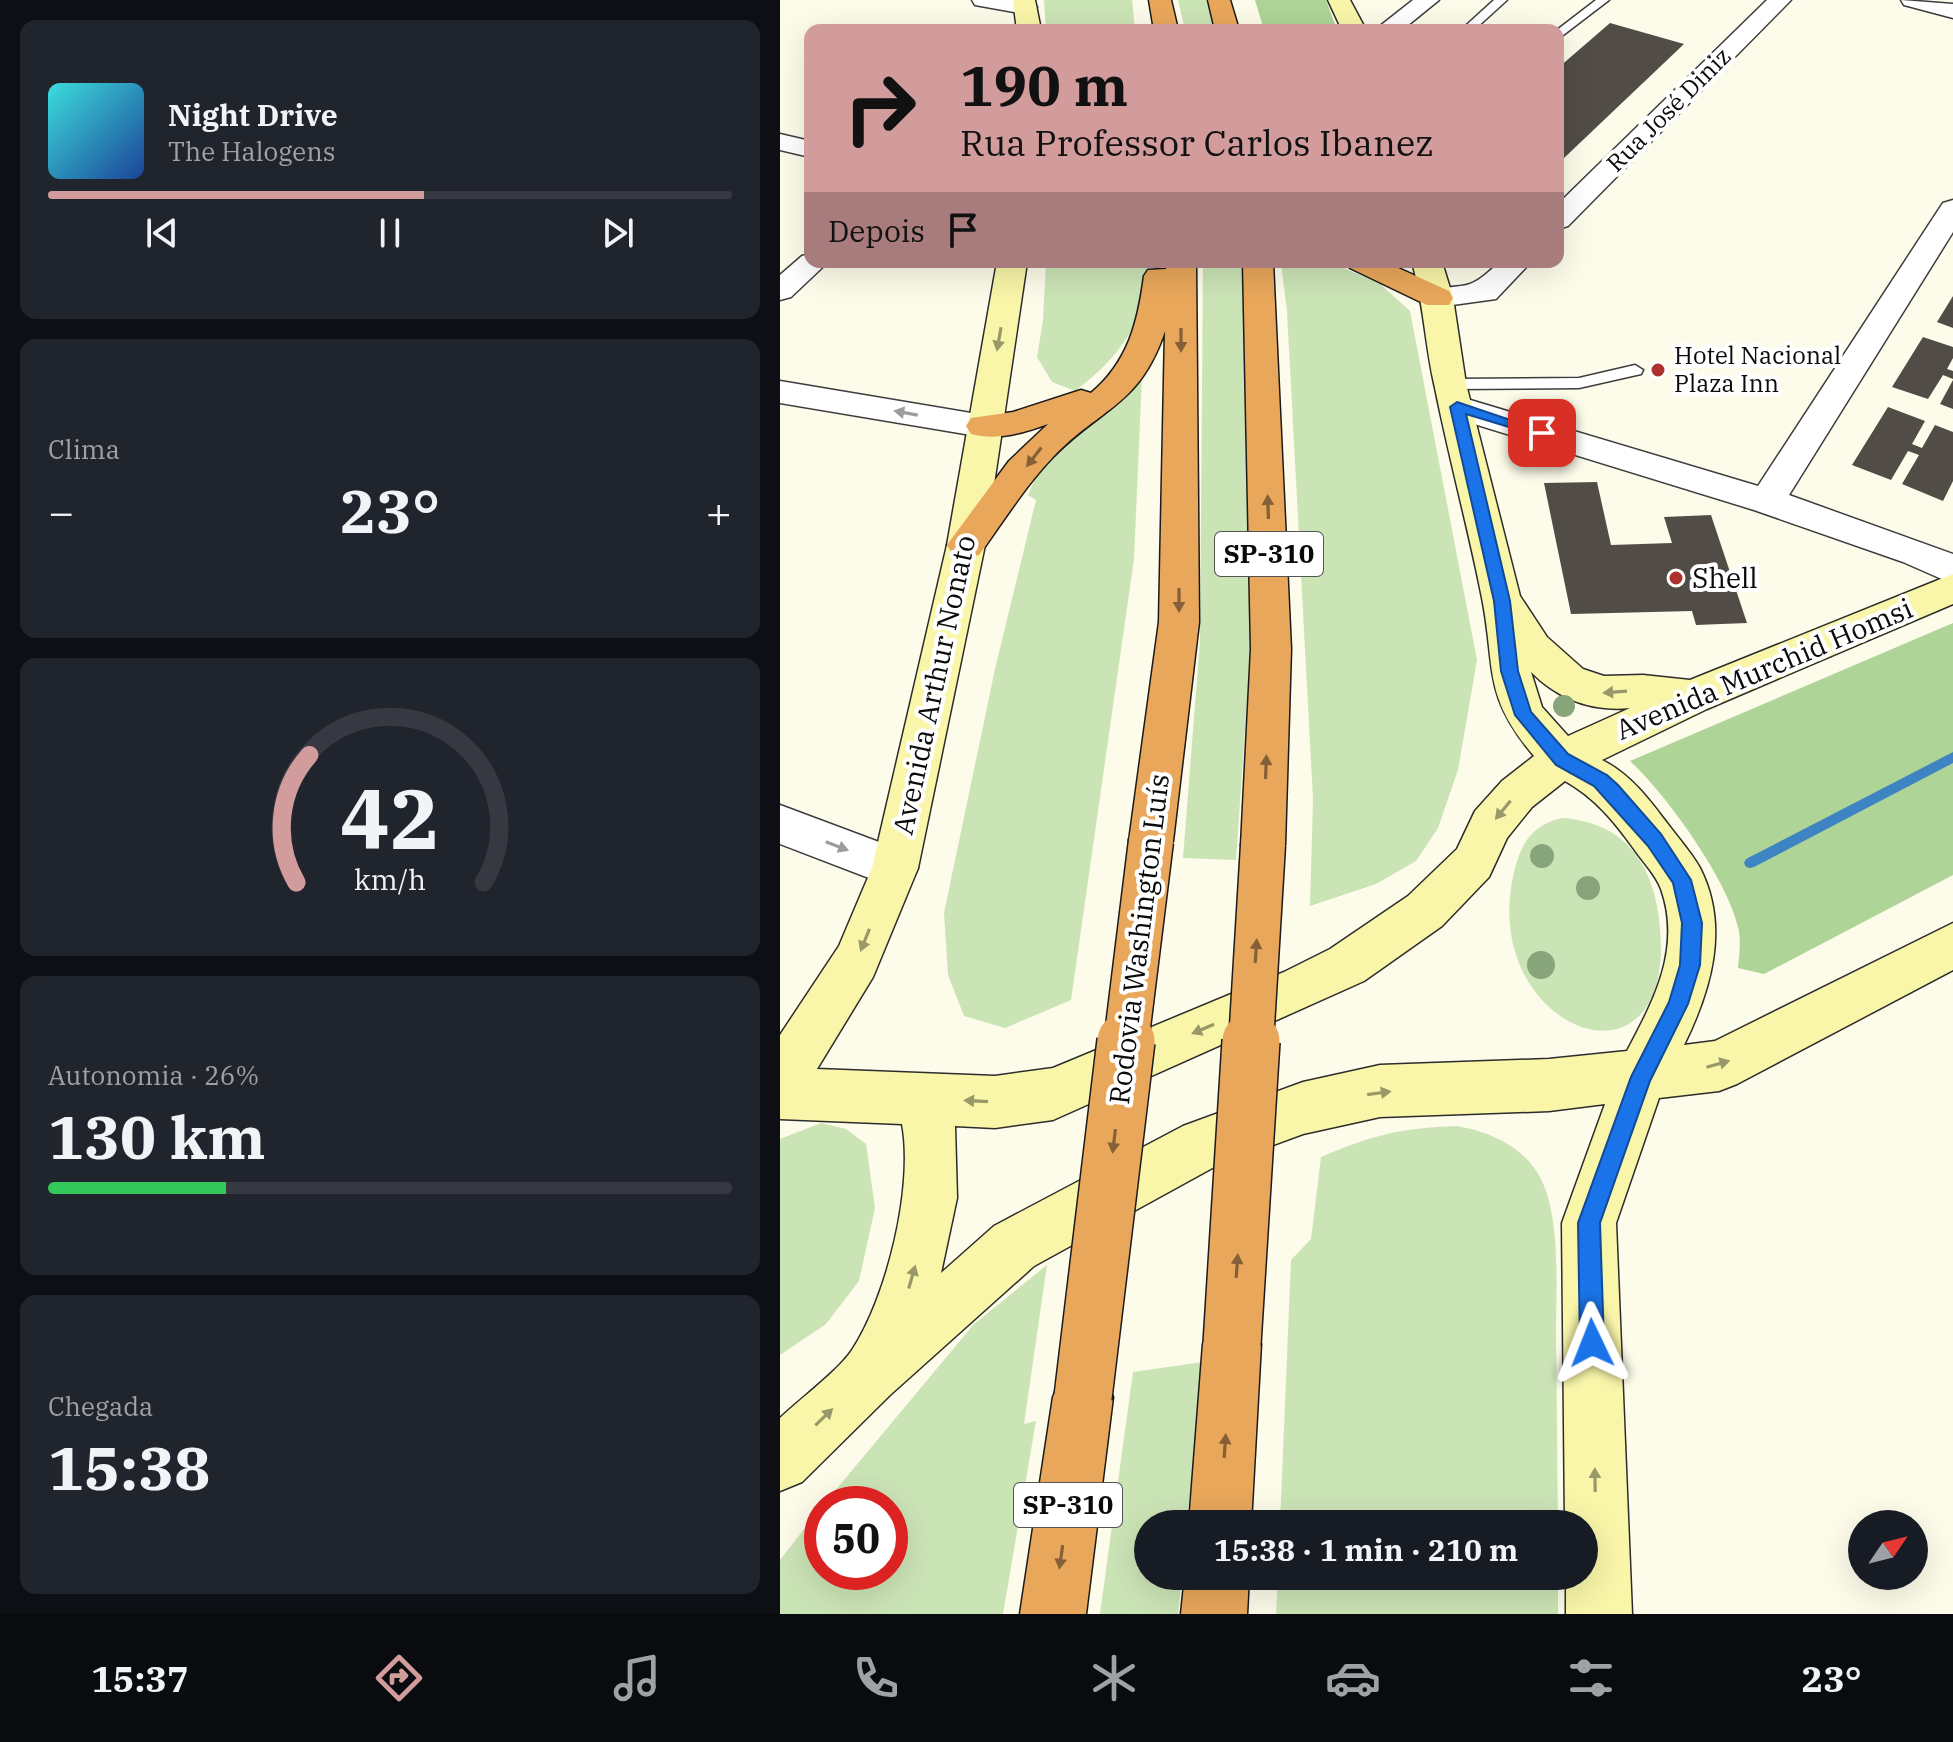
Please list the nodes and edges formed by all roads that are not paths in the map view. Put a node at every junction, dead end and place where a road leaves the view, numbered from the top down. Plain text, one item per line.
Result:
1 (983, 0) edge
2 (1160, 0) edge
3 (1219, 0) edge
4 (1339, 0) edge
5 (1428, 0) edge
6 (1501, 0) edge
7 (1603, 0) edge
8 (1780, 0) edge
9 (1912, 0) edge
10 (1953, 11) edge
11 (1026, 12) edge
12 (1165, 24) edge
13 (1225, 24) edge
14 (1351, 24) edge
15 (1395, 24) edge
16 (1474, 24) edge
17 (1564, 30) edge
18 (780, 142) edge
19 (804, 148) edge
20 (1953, 209) edge
21 (1564, 214) edge
22 (806, 268) edge
23 (1011, 268) edge
24 (1160, 268) edge
25 (1181, 268) edge
26 (1258, 268) edge
27 (1374, 268) edge
28 (1429, 268) edge
29 (1510, 268) edge
30 (780, 291) edge
31 (1438, 298) junction
32 (1635, 370) dead end
33 (1126, 378) junction
34 (780, 392) edge
35 (1454, 396) junction
36 (983, 426) junction
37 (1767, 501) junction
38 (966, 545) junction
39 (1953, 570) edge
40 (1953, 588) edge
41 (1502, 601) junction
42 (1692, 697) junction
43 (1562, 759) junction
44 (780, 824) edge
45 (895, 868) junction
46 (1953, 945) edge
47 (1641, 1077) junction
48 (780, 1081) edge
49 (780, 1093) edge
50 (923, 1099) junction
51 (869, 1374) junction
52 (780, 1460) edge
53 (1221, 1510) edge
54 (1216, 1590) edge
55 (1053, 1614) edge
56 (1214, 1614) edge
57 (1599, 1614) edge

1 - 11 street
2 - 12 highway
3 - 13 highway
4 - 14 main road
5 - 15 street
6 - 16 lane
7 - 17 lane
8 - 21 street, Rua José Diniz
9 - 10 street
18 - 19 street
20 - 37 street
22 - 30 street
23 -> 36 main road, Avenida Arthur Nonato
24 - 33 highway
25 -> 55 highway, Rodovia Washington Luís / SP-310, bridge
53 -> 26 highway, SP-310, bridge
27 - 31 highway
28 - 31 main road
29 - 31 street
31 - 35 main road
32 - 35 lane
33 - 36 highway
33 -> 38 highway
36 -> 34 street
35 - 37 street
35 - 41 main road
36 - 38 main road, Avenida Arthur Nonato
37 - 39 street
38 - 45 main road, Avenida Arthur Nonato
40 - 42 main road, Avenida Murchid Homsi
42 -> 41 main road
41 - 43 main road
42 - 43 main road, Avenida Murchid Homsi
43 - 47 main road
43 -> 50 main road, Avenida Murchid Homsi
44 -> 45 street
45 -> 48 main road, Avenida Arthur Nonato
47 -> 46 main road
51 -> 47 main road
57 -> 47 main road
49 - 50 main road, Avenida Murchid Homsi
51 -> 50 main road
52 -> 51 main road
54 - 56 highway

